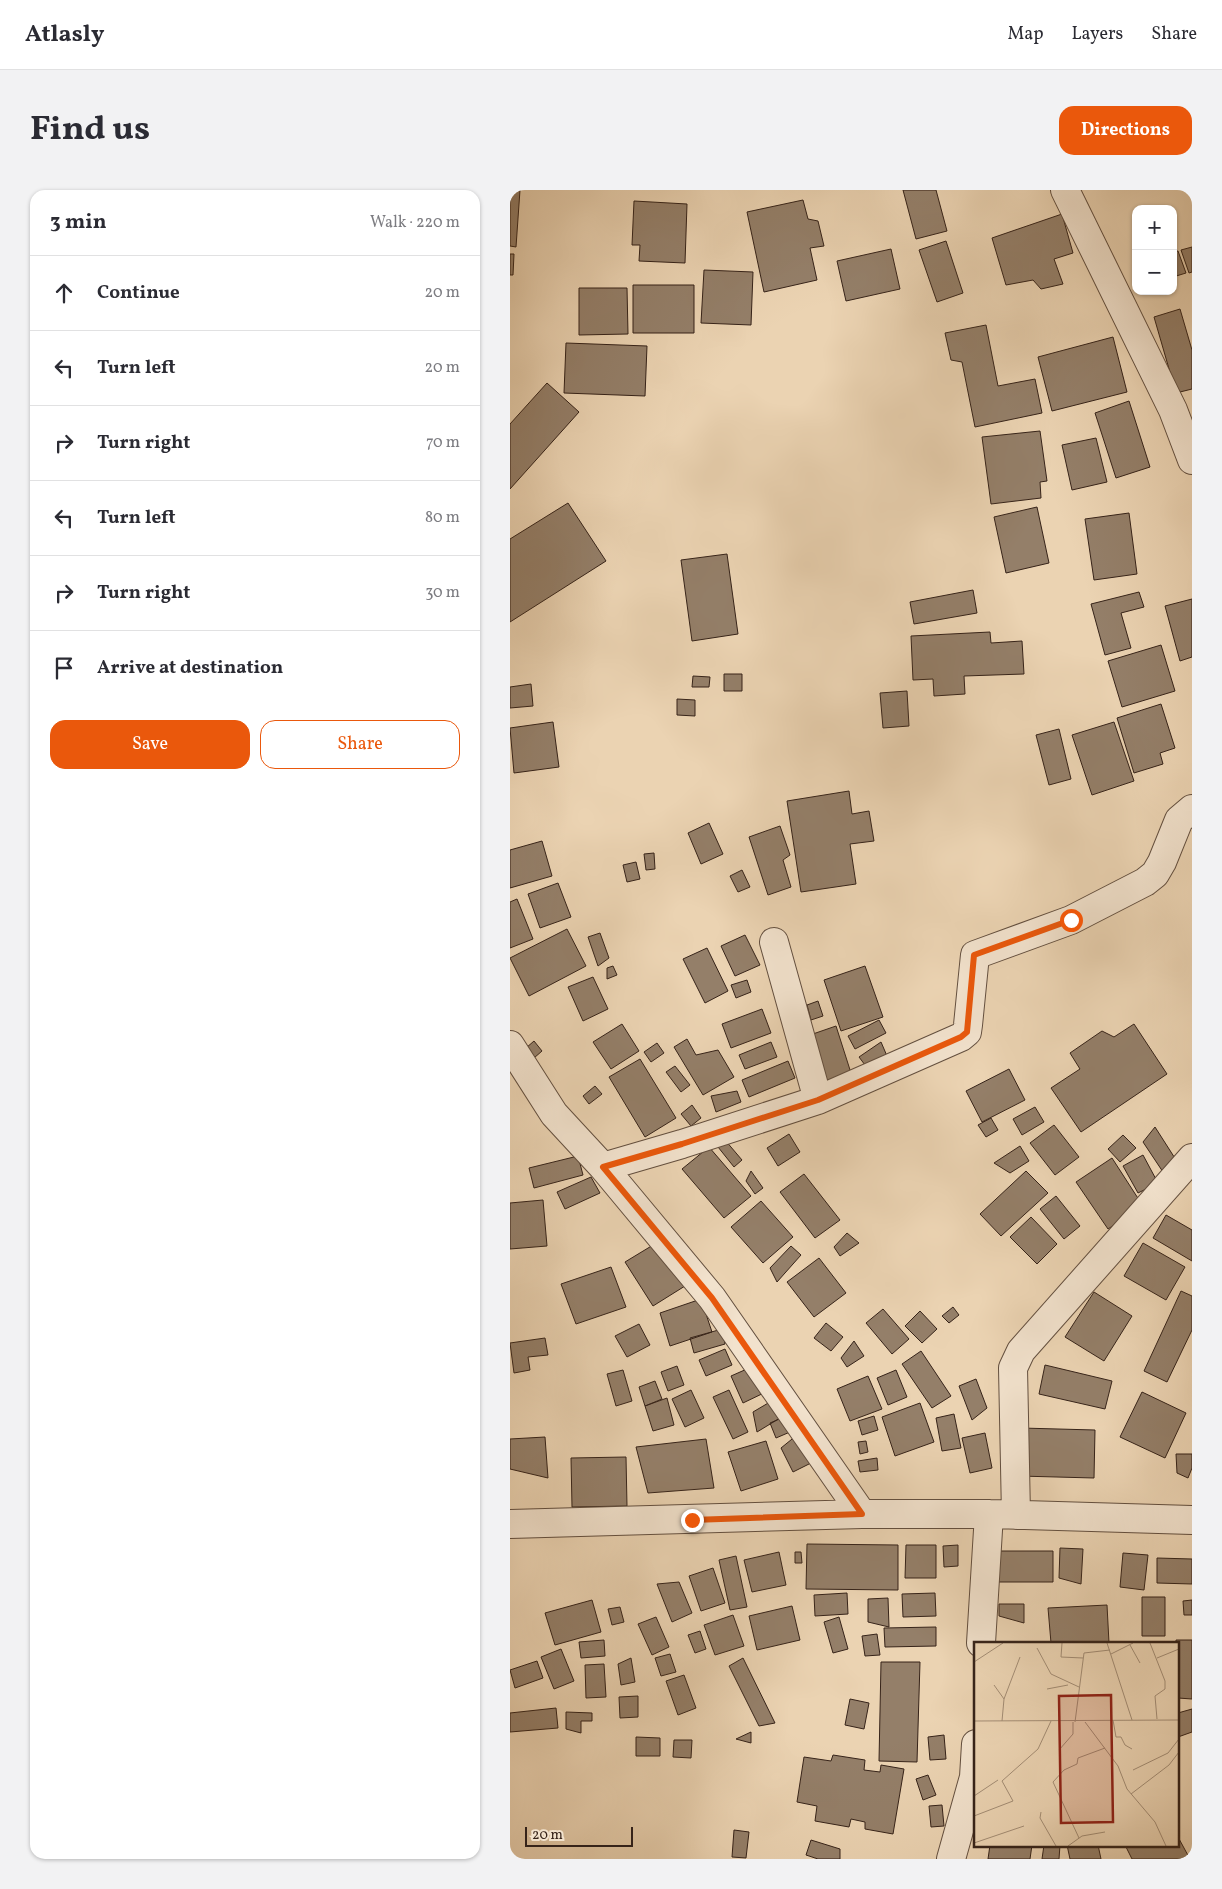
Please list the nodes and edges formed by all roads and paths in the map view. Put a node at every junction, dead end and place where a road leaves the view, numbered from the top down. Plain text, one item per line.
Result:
1 (1066, 190) edge
2 (1192, 460) edge
3 (1192, 809) edge
4 (774, 942) dead end
5 (510, 1045) edge
6 (818, 1100) junction
7 (1192, 1158) edge
8 (603, 1167) junction
9 (862, 1514) junction
10 (989, 1514) junction
11 (1016, 1515) junction
12 (1192, 1520) edge
13 (510, 1524) edge
14 (982, 1642) edge
15 (974, 1777) edge
16 (950, 1859) edge

1 - 2 street
3 - 6 street
4 - 6 street
5 - 8 street
6 - 8 street
7 - 11 street
8 - 9 street
9 - 10 street
9 - 13 street
10 - 11 street
10 - 14 street
11 - 12 street
15 - 16 street

